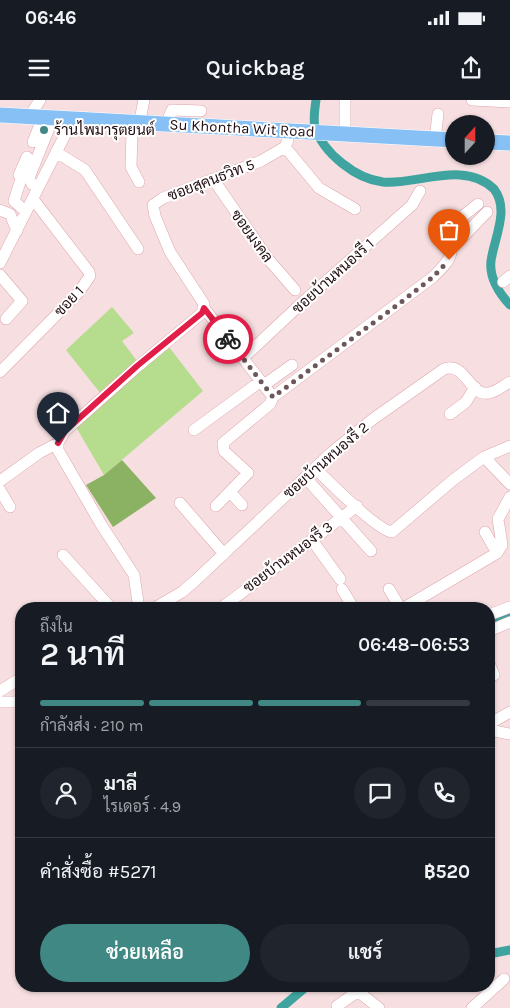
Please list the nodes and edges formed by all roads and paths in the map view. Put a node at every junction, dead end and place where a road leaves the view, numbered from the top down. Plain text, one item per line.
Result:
1 (40, 100) edge
2 (144, 100) edge
3 (345, 100) edge
4 (472, 100) edge
5 (510, 102) edge
6 (201, 112) edge
7 (438, 114) dead end
8 (0, 115) edge
9 (39, 124) junction
10 (0, 125) edge
11 (68, 129) junction
12 (136, 129) junction
13 (345, 134) junction
14 (321, 138) junction
15 (435, 139) junction
16 (445, 140) edge
17 (33, 142) dead end
18 (495, 142) edge
19 (510, 143) edge
20 (287, 144) junction
21 (445, 148) edge
22 (495, 151) edge
23 (56, 152) junction
24 (510, 152) edge
25 (27, 157) dead end
26 (213, 179) junction
27 (140, 182) dead end
28 (38, 188) junction
29 (420, 191) dead end
30 (33, 199) junction
31 (478, 204) dead end
32 (355, 209) dead end
33 (0, 210) edge
34 (26, 212) junction
35 (487, 212) dead end
36 (16, 231) junction
37 (453, 246) junction
38 (138, 249) dead end
39 (0, 263) edge
40 (0, 275) edge
41 (295, 290) dead end
42 (204, 308) junction
43 (6, 319) dead end
44 (243, 358) junction
45 (292, 365) dead end
46 (0, 372) edge
47 (510, 382) edge
48 (262, 383) junction
49 (474, 387) junction
50 (273, 397) junction
51 (450, 414) dead end
52 (194, 430) dead end
53 (58, 443) junction
54 (510, 446) edge
55 (484, 457) junction
56 (315, 468) junction
57 (305, 477) junction
58 (0, 482) edge
59 (510, 484) edge
60 (0, 490) edge
61 (230, 492) junction
62 (510, 497) edge
63 (180, 502) dead end
64 (242, 505) dead end
65 (10, 506) dead end
66 (216, 506) dead end
67 (357, 506) junction
68 (340, 517) junction
69 (485, 532) dead end
70 (312, 540) junction
71 (371, 551) dead end
72 (498, 553) junction
73 (224, 554) junction
74 (63, 555) dead end
75 (389, 589) dead end
76 (106, 602) edge
77 (138, 602) edge
78 (165, 602) edge
79 (229, 602) edge
80 (350, 602) edge
81 (397, 602) edge
82 (414, 602) edge
83 (510, 608) edge
84 (495, 613) edge
85 (509, 624) edge
86 (495, 629) edge
87 (15, 682) edge
88 (0, 692) edge
89 (0, 702) edge
90 (15, 702) edge
91 (510, 712) edge
92 (495, 721) edge
93 (495, 731) edge
94 (510, 734) edge
95 (504, 979) dead end
96 (495, 987) edge
97 (351, 992) edge
98 (358, 992) edge
99 (490, 992) edge
100 (337, 1006) dead end
101 (379, 1008) edge
102 (472, 1008) edge

1 - 9 street
2 - 12 street
3 - 13 street
4 - 5 street
6 - 12 main road, Su Khontha Wit Road
6 - 14 main road, Su Khontha Wit Road
7 - 15 street
8 - 9 main road, Su Khontha Wit Road
9 - 10 main road, Su Khontha Wit Road
9 - 11 main road, Su Khontha Wit Road
9 - 12 main road, Su Khontha Wit Road
9 - 17 street
9 - 28 street
11 - 12 main road, Su Khontha Wit Road
11 - 23 street
12 - 20 main road, Su Khontha Wit Road
12 - 27 street
13 - 14 main road, Su Khontha Wit Road
13 - 15 main road, Su Khontha Wit Road
14 - 20 main road, Su Khontha Wit Road
14 - 21 main road, Su Khontha Wit Road
15 - 16 main road, Su Khontha Wit Road
18 - 19 main road
20 - 26 street, ซอยสุคนธวิท 5
20 - 32 street
22 - 24 main road
23 - 28 street
23 - 38 street
25 - 34 street
26 - 41 street, ซอยมงคล
26 - 42 street, ซอยสุคนธวิท 5
28 - 30 street
29 - 44 street, ซอยบ้านหนองรี 1
30 - 34 street
30 - 46 street, ซอย 1
31 - 37 street
33 - 36 street
34 - 36 street
35 - 37 street
36 - 39 street
37 - 50 street
40 - 43 street
42 - 44 street
42 - 53 street
44 - 48 street
45 - 48 street
47 - 49 street
48 - 50 street
48 - 52 street
49 - 51 street
49 - 56 street, ซอยบ้านหนองรี 2
50 - 61 street
53 - 58 street
53 - 77 street
54 - 55 street
55 - 59 street
55 - 67 street
56 - 57 street, ซอยบ้านหนองรี 2
56 - 67 street
57 - 68 street
57 - 73 street, ซอยบ้านหนองรี 2
60 - 65 street
61 - 64 street
61 - 66 street
62 - 72 street
63 - 73 street
67 - 68 street, ซอยบ้านหนองรี 3
68 - 70 street, ซอยบ้านหนองรี 3
68 - 71 street
69 - 72 street
70 - 79 street, ซอยบ้านหนองรี 3
70 - 80 street
72 - 82 street
73 - 78 street, ซอยบ้านหนองรี 2
74 - 76 street
75 - 81 street
83 - 84 street
85 - 86 street
87 - 88 street
89 - 90 street
91 - 92 street
93 - 94 street
95 - 96 street
97 - 100 street
98 - 101 street
99 - 102 street

